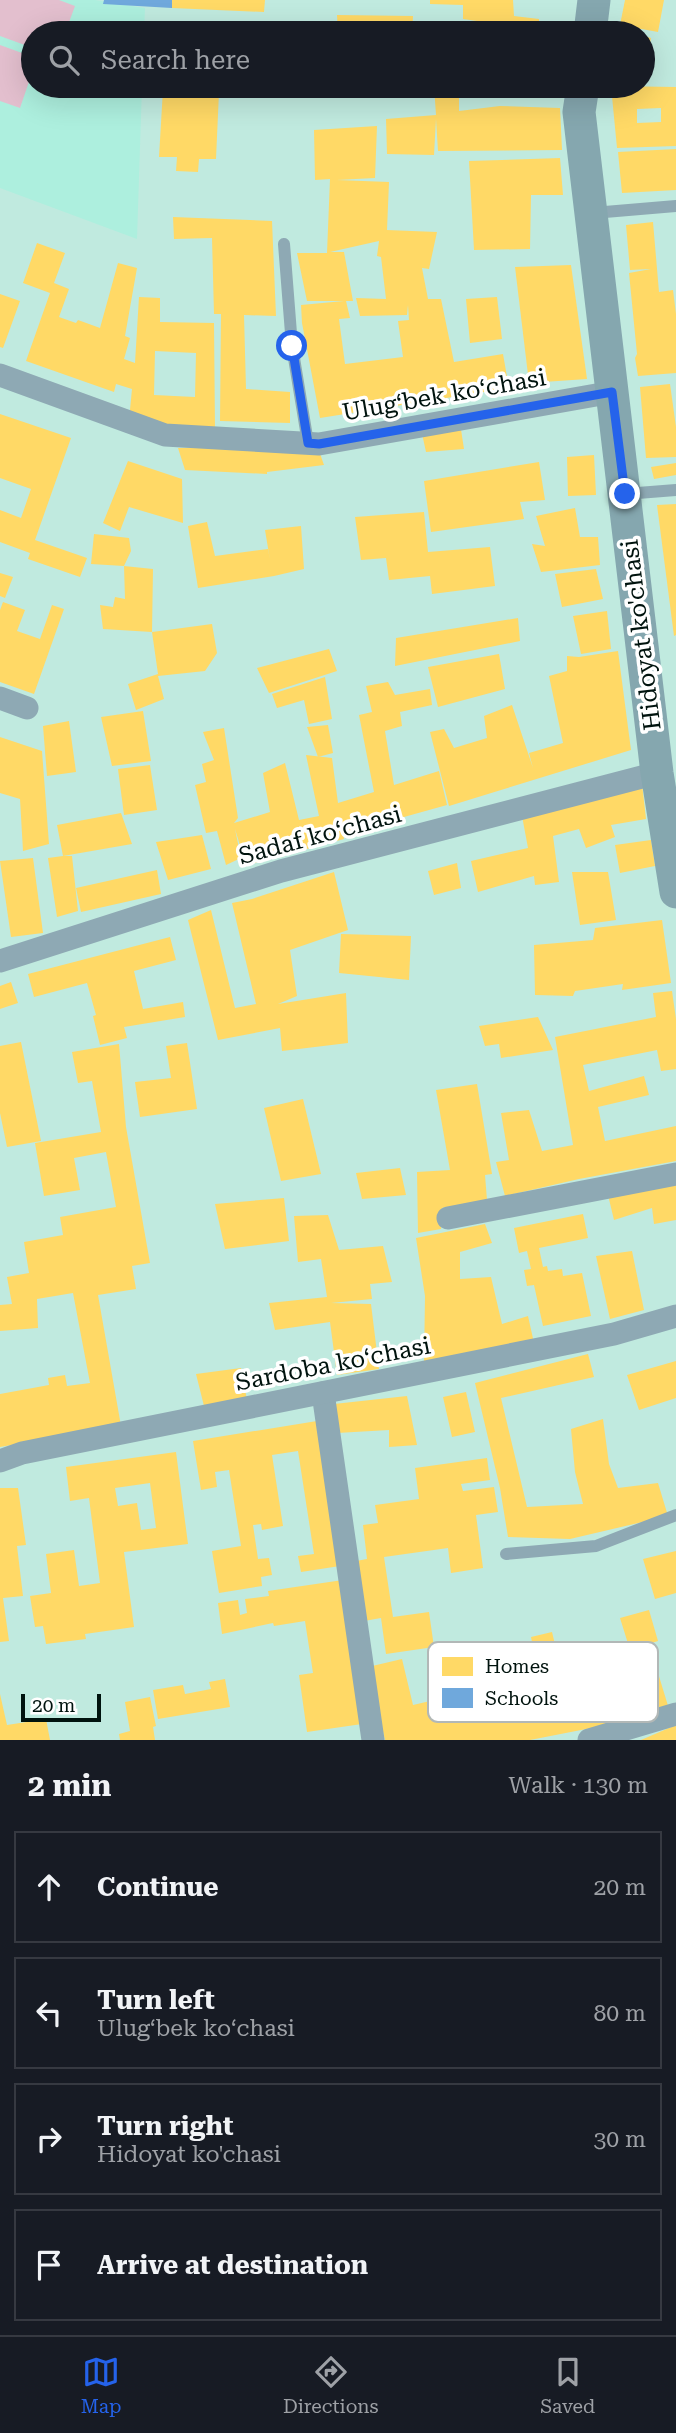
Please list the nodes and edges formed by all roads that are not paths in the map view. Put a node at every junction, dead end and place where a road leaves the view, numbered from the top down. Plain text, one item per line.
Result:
1 (594, 0) edge
2 (591, 21) edge
3 (581, 98) edge
4 (676, 206) edge
5 (592, 213) junction
6 (284, 244) dead end
7 (0, 375) edge
8 (612, 392) junction
9 (308, 443) junction
10 (676, 490) edge
11 (625, 494) junction
12 (0, 698) edge
13 (27, 708) dead end
14 (657, 773) junction
15 (676, 892) edge
16 (0, 961) edge
17 (676, 1174) edge
18 (448, 1218) dead end
19 (676, 1316) edge
20 (323, 1393) junction
21 (0, 1461) edge
22 (676, 1515) edge
23 (506, 1554) dead end
24 (676, 1714) edge
25 (658, 1719) edge
26 (649, 1722) edge
27 (373, 1740) edge
28 (589, 1740) edge

1 - 2 street
3 - 5 street, Hidoyat ko'chasi
4 - 5 lane
5 - 8 street, Hidoyat ko'chasi
6 - 9 lane
7 - 9 street, Ulugʻbek koʻchasi
8 - 9 street, Ulugʻbek koʻchasi
8 - 11 street, Hidoyat ko'chasi
10 - 11 lane
11 - 14 street, Hidoyat ko'chasi
12 - 13 street
14 - 15 street, Hidoyat ko'chasi
14 - 16 street, Sadaf koʻchasi
17 - 18 street
19 - 20 street, Sardoba koʻchasi
20 - 21 street, Sardoba koʻchasi
20 - 27 street
22 - 23 lane
24 - 25 street
26 - 28 street

